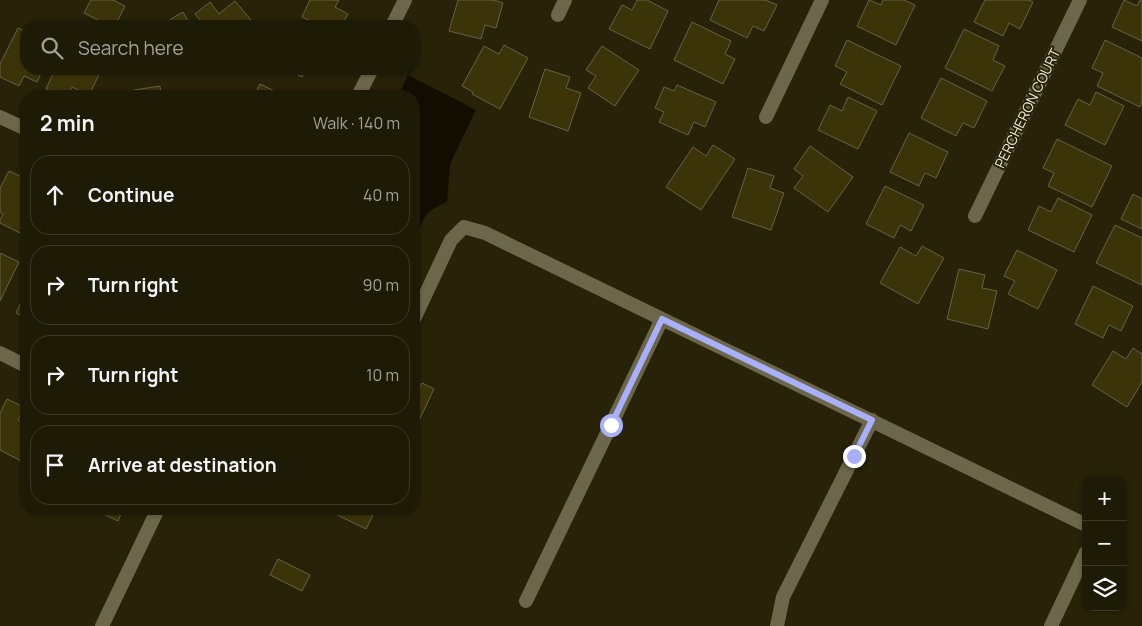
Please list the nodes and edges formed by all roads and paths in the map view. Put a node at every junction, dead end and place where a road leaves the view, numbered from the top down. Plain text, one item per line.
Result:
1 (405, 0) edge
2 (565, 0) edge
3 (822, 0) edge
4 (1080, 0) edge
5 (558, 15) dead end
6 (395, 20) edge
7 (369, 75) edge
8 (361, 90) edge
9 (0, 117) edge
10 (766, 117) dead end
11 (20, 126) edge
12 (975, 216) dead end
13 (420, 306) edge
14 (662, 319) junction
15 (0, 353) edge
16 (20, 363) edge
17 (872, 420) junction
18 (155, 515) edge
19 (1082, 523) edge
20 (1082, 560) edge
21 (526, 601) dead end
22 (102, 626) edge
23 (778, 626) edge
24 (1051, 626) edge

1 - 6 street
2 - 5 street
3 - 10 street
4 - 12 street, PERCHERON COURT
7 - 8 street
9 - 11 street
13 - 14 street
14 - 17 street
14 - 21 street
15 - 16 street
17 - 19 street
17 - 23 street
18 - 22 street
20 - 24 street

